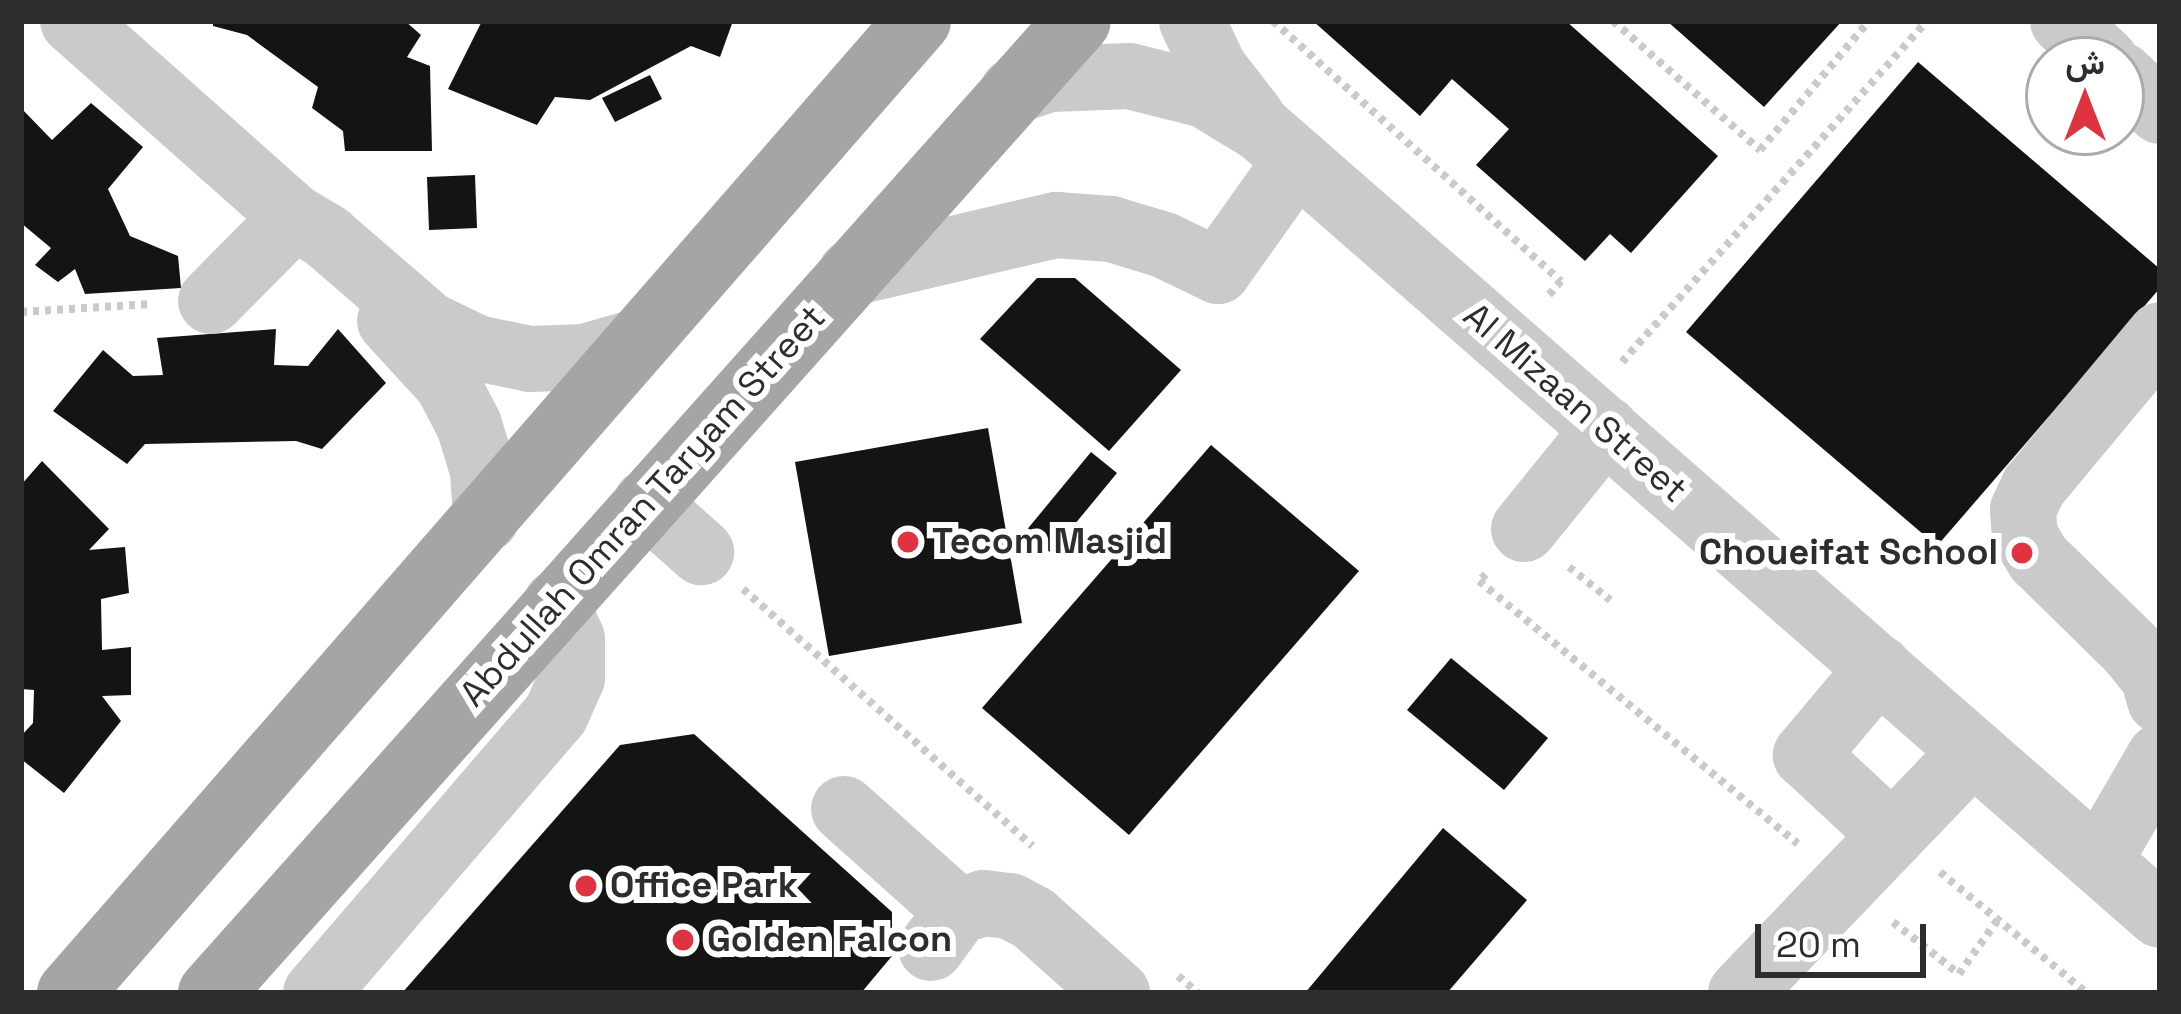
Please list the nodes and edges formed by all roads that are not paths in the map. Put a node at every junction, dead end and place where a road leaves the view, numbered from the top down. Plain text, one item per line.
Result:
1 (73, 21) edge
2 (918, 21) edge
3 (1078, 21) edge
4 (1192, 21) edge
5 (1013, 91) junction
6 (1279, 145) junction
7 (297, 219) junction
8 (851, 273) junction
9 (211, 301) road end
10 (2160, 334) edge
11 (636, 341) junction
12 (1593, 419) junction
13 (646, 503) junction
14 (486, 519) junction
15 (1524, 530) road end
16 (701, 552) road end
17 (556, 603) junction
18 (1879, 668) junction
19 (2160, 700) edge
20 (1973, 751) junction
21 (2160, 756) edge
22 (844, 809) dead end
23 (1891, 834) junction
24 (2099, 861) junction
25 (2160, 915) edge
26 (1140, 977) edge
27 (70, 993) edge
28 (211, 993) edge
29 (316, 993) edge
30 (1741, 993) edge

1 - 7 street
2 - 11 main road
3 - 5 main road, Abdullah Omran Taryam Street
4 - 6 street, Al Mizaan Street
5 - 6 street, Al Mizaan Street
5 - 8 main road, Abdullah Omran Taryam Street
6 - 8 street
6 - 12 street, Al Mizaan Street
7 - 9 street
7 - 11 street
7 - 14 street
8 - 13 main road, Abdullah Omran Taryam Street
10 - 19 street
11 - 14 main road
12 - 15 street
12 - 18 street, Al Mizaan Street
13 - 16 street
13 - 17 main road, Abdullah Omran Taryam Street
14 - 27 main road
17 - 28 main road, Abdullah Omran Taryam Street
17 - 29 street
18 - 20 street, Al Mizaan Street
18 - 23 street
20 - 23 street
20 - 24 street, Al Mizaan Street
21 - 24 street
22 - 26 street
23 - 30 street
24 - 25 street, Al Mizaan Street

